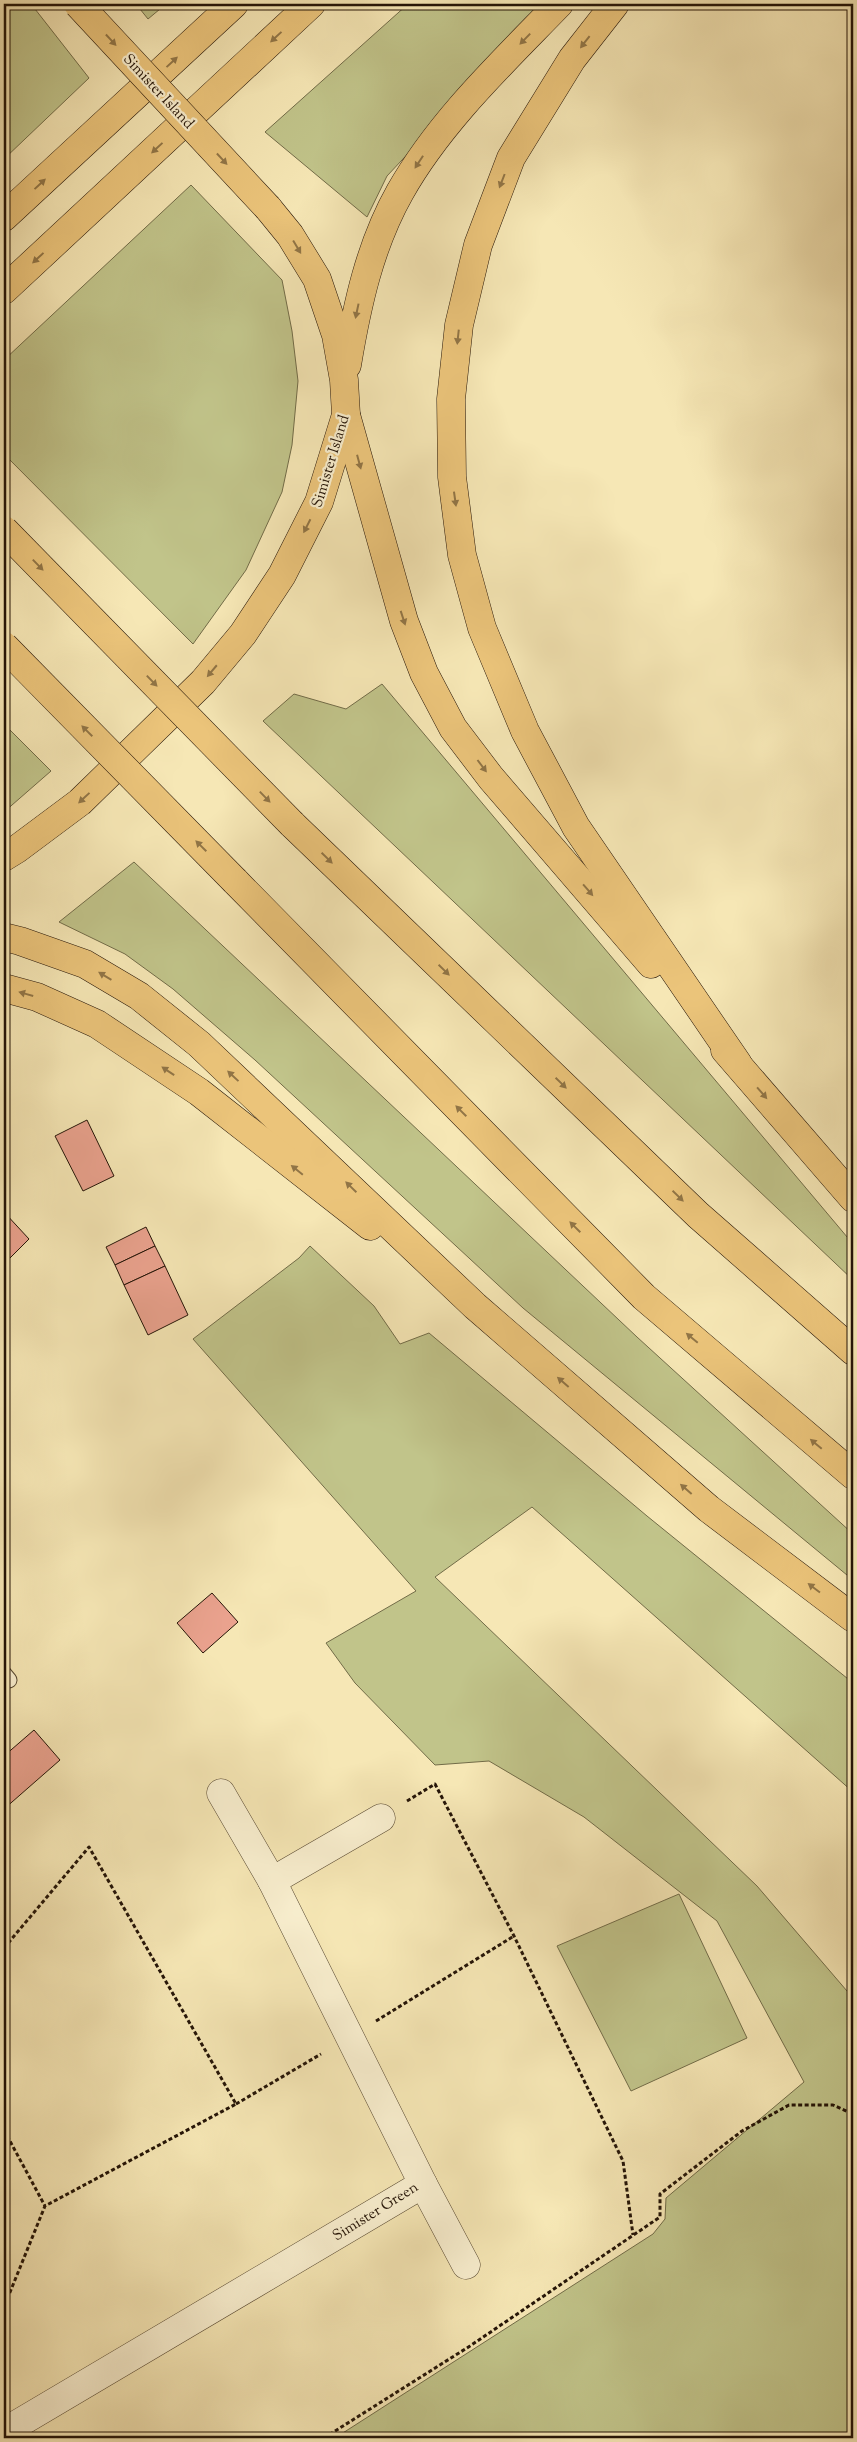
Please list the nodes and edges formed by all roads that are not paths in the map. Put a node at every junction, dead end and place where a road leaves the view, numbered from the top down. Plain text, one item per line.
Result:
1 (78, 4) edge
2 (234, 4) edge
3 (311, 4) edge
4 (559, 4) edge
5 (615, 4) edge
6 (4, 217) edge
7 (4, 290) edge
8 (344, 380) junction
9 (346, 415) junction
10 (4, 530) edge
11 (4, 646) edge
12 (4, 856) edge
13 (4, 937) edge
14 (4, 988) edge
15 (738, 1064) junction
16 (853, 1198) edge
17 (475, 1306) junction
18 (853, 1351) edge
19 (853, 1475) edge
20 (853, 1618) edge
21 (221, 1793) dead end
22 (381, 1818) road end
23 (272, 1881) junction
24 (423, 2184) junction
25 (466, 2265) dead end
26 (4, 2432) edge

1 -> 8 highway, Simister Island, bridge
6 -> 2 highway
3 -> 7 highway
4 -> 8 highway
5 -> 15 highway
8 - 9 highway, Simister Island
9 -> 12 highway, Simister Island
9 -> 15 highway
10 -> 18 highway, bridge
19 -> 11 highway, bridge
17 -> 13 highway
17 -> 14 highway
15 -> 16 highway
20 -> 17 highway
21 - 23 street, Simister Green
22 - 23 street
23 - 24 street, Simister Green
24 - 25 street
24 - 26 street, Simister Green

